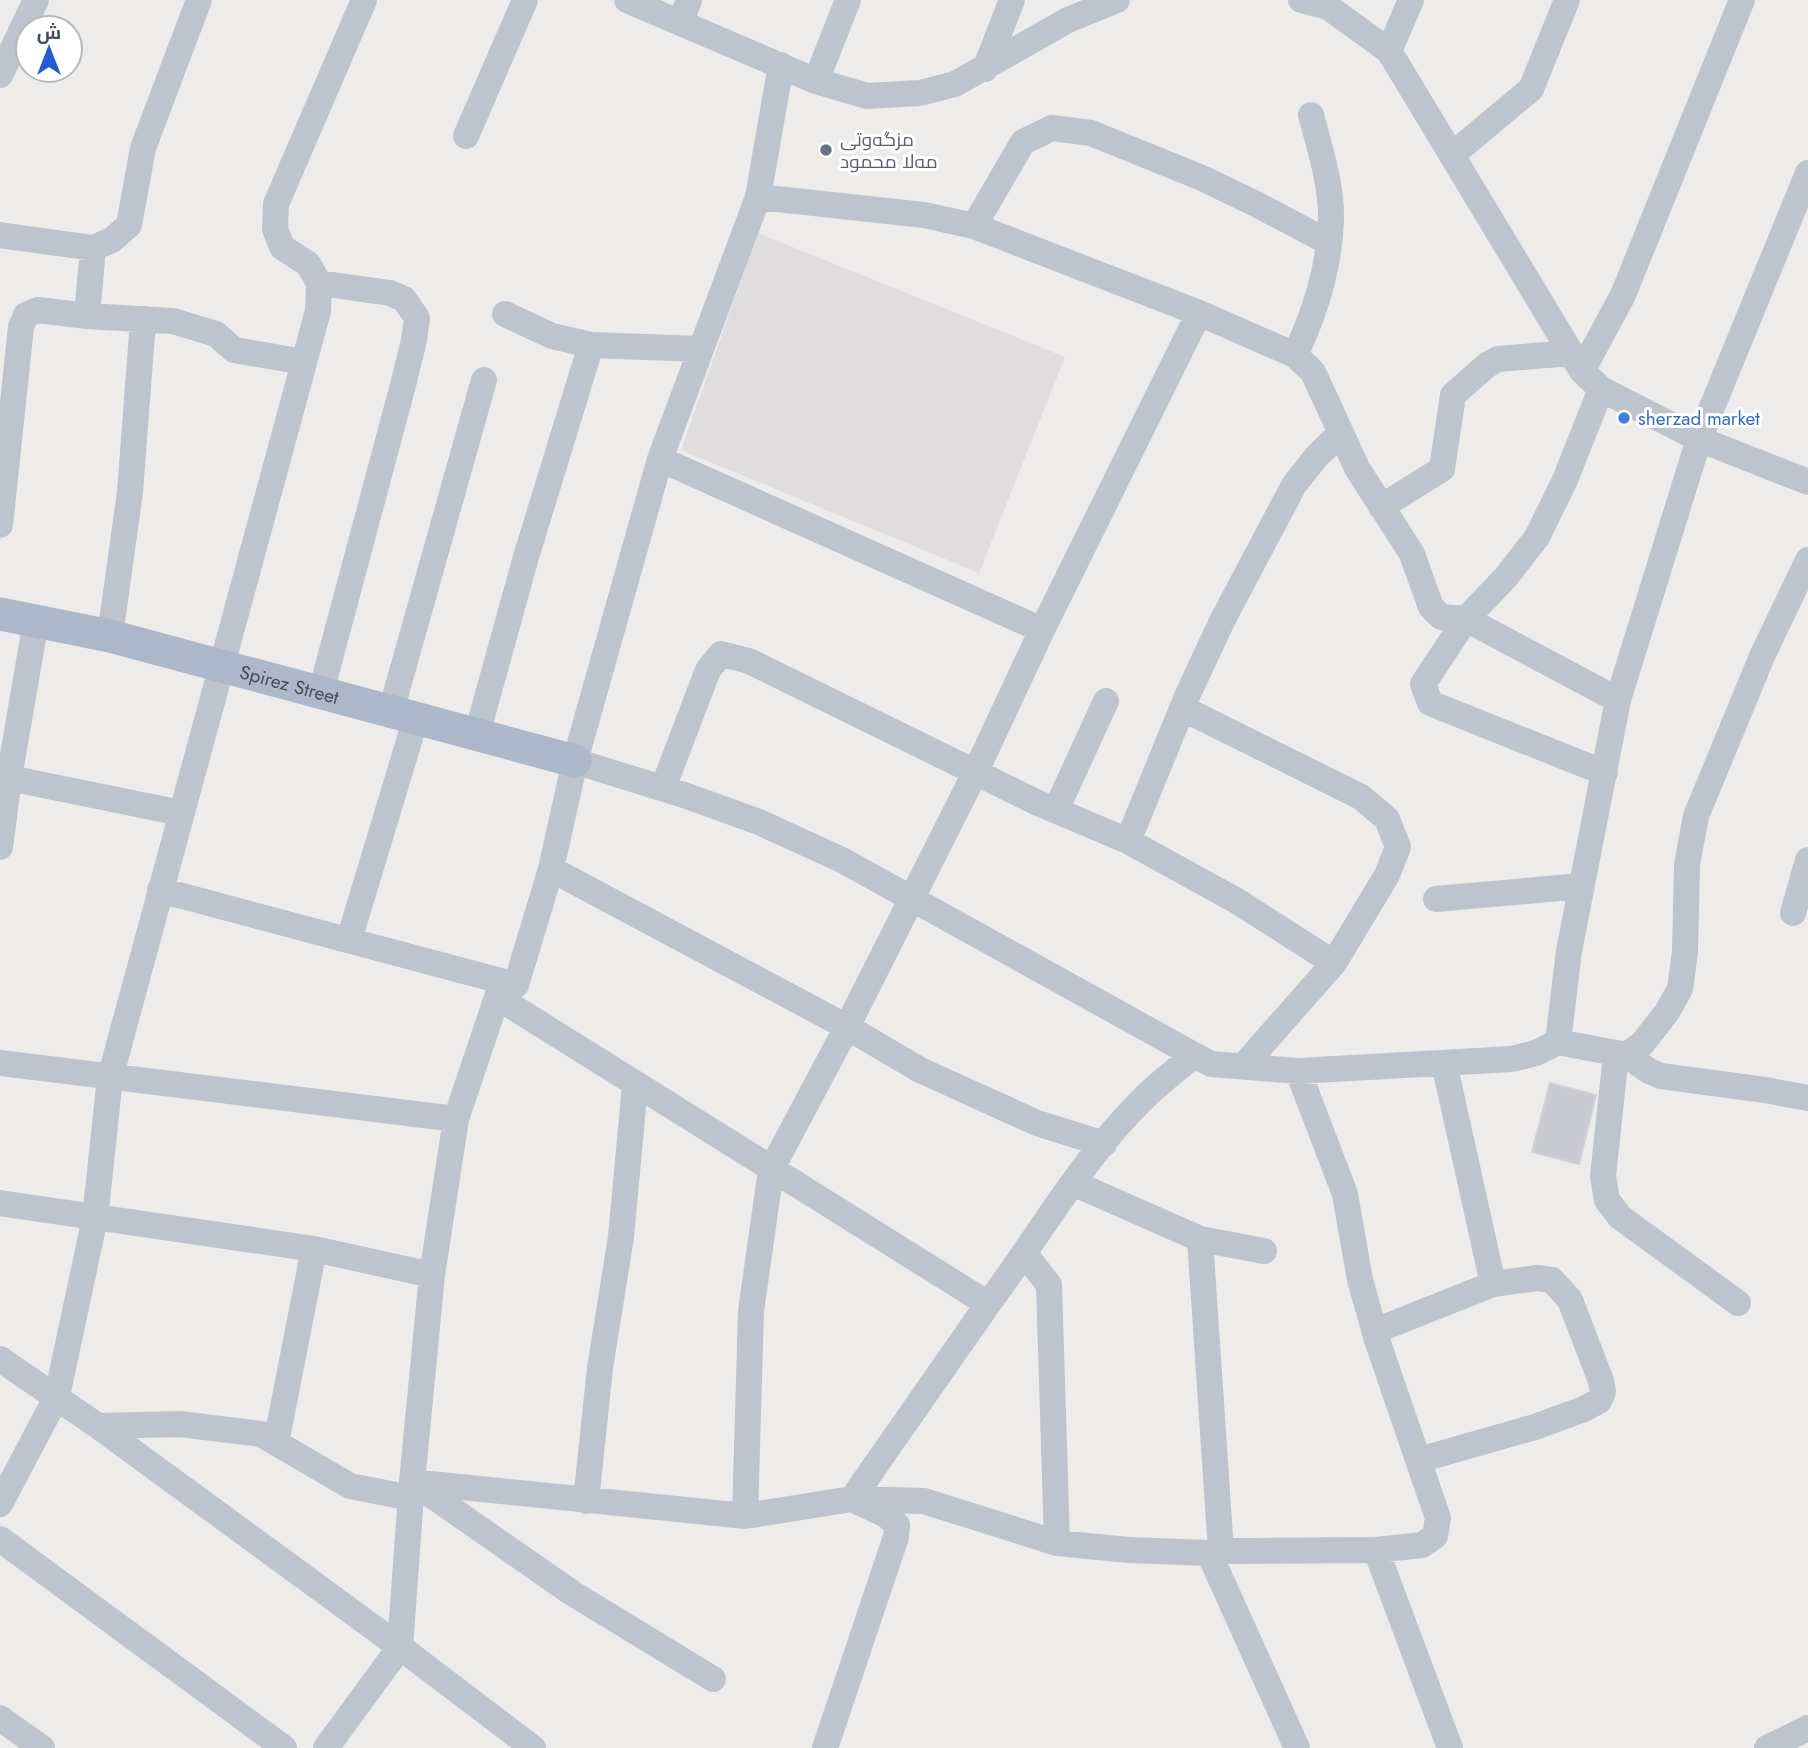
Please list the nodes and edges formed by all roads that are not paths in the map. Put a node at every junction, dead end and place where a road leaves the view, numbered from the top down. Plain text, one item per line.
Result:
1 (36, 0) edge
2 (199, 0) edge
3 (363, 0) edge
4 (525, 0) edge
5 (627, 0) edge
6 (848, 0) edge
7 (1012, 0) edge
8 (1117, 0) edge
9 (1301, 0) edge
10 (1411, 0) edge
11 (1567, 0) edge
12 (1742, 0) edge
13 (685, 11) edge
14 (1389, 51) junction
15 (781, 65) junction
16 (985, 69) junction
17 (0, 75) edge
18 (816, 80) junction
19 (1311, 115) dead end
20 (466, 136) dead end
21 (1452, 155) junction
22 (1808, 173) edge
23 (758, 197) junction
24 (974, 226) junction
25 (0, 235) edge
26 (1328, 242) junction
27 (93, 248) junction
28 (319, 283) junction
29 (1199, 313) junction
30 (505, 314) dead end
31 (87, 316) junction
32 (146, 318) junction
33 (591, 345) junction
34 (701, 349) junction
35 (1295, 355) junction
36 (304, 362) junction
37 (1585, 371) junction
38 (484, 380) dead end
39 (1340, 434) junction
40 (1699, 439) junction
41 (660, 459) junction
42 (1808, 482) edge
43 (1381, 507) junction
44 (0, 525) edge
45 (1808, 560) edge
46 (0, 614) edge
47 (1466, 620) junction
48 (36, 621) junction
49 (1042, 630) junction
50 (110, 636) junction
51 (221, 665) junction
52 (321, 692) junction
53 (1618, 700) junction
54 (1106, 701) dead end
55 (1182, 708) junction
56 (404, 714) junction
57 (477, 734) junction
58 (575, 761) junction
59 (975, 771) junction
60 (1605, 774) junction
61 (9, 778) junction
62 (663, 788) junction
63 (1056, 810) junction
64 (181, 813) junction
65 (1128, 842) junction
66 (0, 847) edge
67 (1808, 860) edge
68 (551, 869) junction
69 (1581, 886) junction
70 (160, 890) junction
71 (909, 899) junction
72 (1436, 899) dead end
73 (1793, 913) dead end
74 (349, 940) junction
75 (1334, 963) junction
76 (506, 991) junction
77 (846, 1027) junction
78 (1558, 1042) junction
79 (1194, 1055) junction
80 (1621, 1055) junction
81 (0, 1063) edge
82 (1444, 1063) junction
83 (1244, 1065) junction
84 (1298, 1070) junction
85 (110, 1078) junction
86 (635, 1085) junction
87 (1808, 1098) edge
88 (456, 1119) junction
89 (1104, 1144) junction
90 (771, 1170) junction
91 (1073, 1183) junction
92 (0, 1203) edge
93 (95, 1218) junction
94 (1200, 1239) junction
95 (314, 1249) junction
96 (1264, 1251) dead end
97 (1025, 1254) junction
98 (432, 1275) junction
99 (1493, 1284) junction
100 (1738, 1303) dead end
101 (988, 1304) junction
102 (1375, 1331) junction
103 (0, 1359) edge
104 (57, 1396) junction
105 (98, 1426) junction
106 (276, 1443) junction
107 (1419, 1460) junction
108 (412, 1490) junction
109 (2, 1494) edge
110 (852, 1499) junction
111 (586, 1501) junction
112 (745, 1517) junction
113 (0, 1539) edge
114 (1057, 1543) junction
115 (1376, 1550) junction
116 (1215, 1552) junction
117 (400, 1647) junction
118 (713, 1679) dead end
119 (0, 1718) edge
120 (1802, 1737) edge
121 (41, 1748) edge
122 (284, 1748) edge
123 (326, 1748) edge
124 (533, 1748) edge
125 (825, 1748) edge
126 (1297, 1748) edge
127 (1450, 1748) edge
128 (1767, 1748) edge

1 - 17 street
2 - 27 street
3 - 28 street
4 - 20 street
5 - 13 street
6 - 18 street
7 - 16 street
8 - 16 street
9 - 14 street
10 - 14 street
11 - 21 street
12 - 37 street
13 - 15 street
14 - 21 street
15 - 18 street
15 - 23 street
16 - 18 street
19 - 26 street
21 - 37 street
22 - 40 street
23 - 24 street
23 - 34 street
24 - 26 street
24 - 29 street
25 - 27 street
26 - 35 street
27 - 31 street
28 - 36 street
28 - 52 street
29 - 35 street
29 - 49 street
30 - 33 street
31 - 32 street
31 - 44 street
32 - 36 street
32 - 50 street
33 - 34 street
33 - 57 street
34 - 41 street
35 - 39 street
36 - 51 street
37 - 40 street
37 - 43 street
37 - 47 street
38 - 56 street
39 - 43 street
39 - 55 street
40 - 42 street
40 - 53 street
41 - 49 street
41 - 58 street
43 - 47 street
45 - 80 street
46 - 48 main road, Spirez Street
47 - 53 street
47 - 60 street
48 - 50 main road, Spirez Street
48 - 61 street
49 - 59 street
50 - 51 main road, Spirez Street
51 - 52 main road, Spirez Street
51 - 64 street
52 - 56 main road, Spirez Street
53 - 60 street
54 - 63 street
55 - 65 street
55 - 75 street
56 - 57 main road, Spirez Street
56 - 74 street
57 - 58 main road, Spirez Street
58 - 62 street
58 - 68 street
59 - 62 street
59 - 63 street
59 - 71 street
60 - 69 street
61 - 64 street
61 - 66 street
62 - 71 street
63 - 65 street
64 - 70 street
65 - 75 street
67 - 73 street
68 - 76 street
68 - 77 street
69 - 72 street
69 - 78 street
70 - 74 street
70 - 85 street
71 - 77 street
71 - 79 street
74 - 76 street
75 - 83 street
76 - 86 street
76 - 88 street
77 - 89 street
77 - 90 street
78 - 80 street
78 - 82 street
79 - 83 street
79 - 89 street
80 - 87 street
80 - 100 street
81 - 85 street
82 - 84 street
82 - 99 street
83 - 84 street
84 - 102 street
85 - 88 street
85 - 93 street
86 - 90 street
86 - 111 street
88 - 98 street
89 - 91 street
90 - 101 street
90 - 112 street
91 - 94 street
91 - 97 street
92 - 93 street
93 - 95 street
93 - 104 street
94 - 96 street
94 - 116 street
95 - 98 street
95 - 106 street
97 - 101 street
97 - 114 street
98 - 108 street
99 - 102 street
99 - 107 street
101 - 110 street
102 - 107 street
103 - 104 street
104 - 105 street
104 - 109 street
105 - 106 street
105 - 117 street
106 - 108 street
107 - 115 street
108 - 111 street
108 - 117 street
108 - 118 street
110 - 112 street
110 - 114 street
110 - 125 street
111 - 112 street
113 - 122 street
114 - 116 street
115 - 116 street
115 - 127 street
116 - 126 street
117 - 123 street
117 - 124 street
119 - 121 street
120 - 128 street

